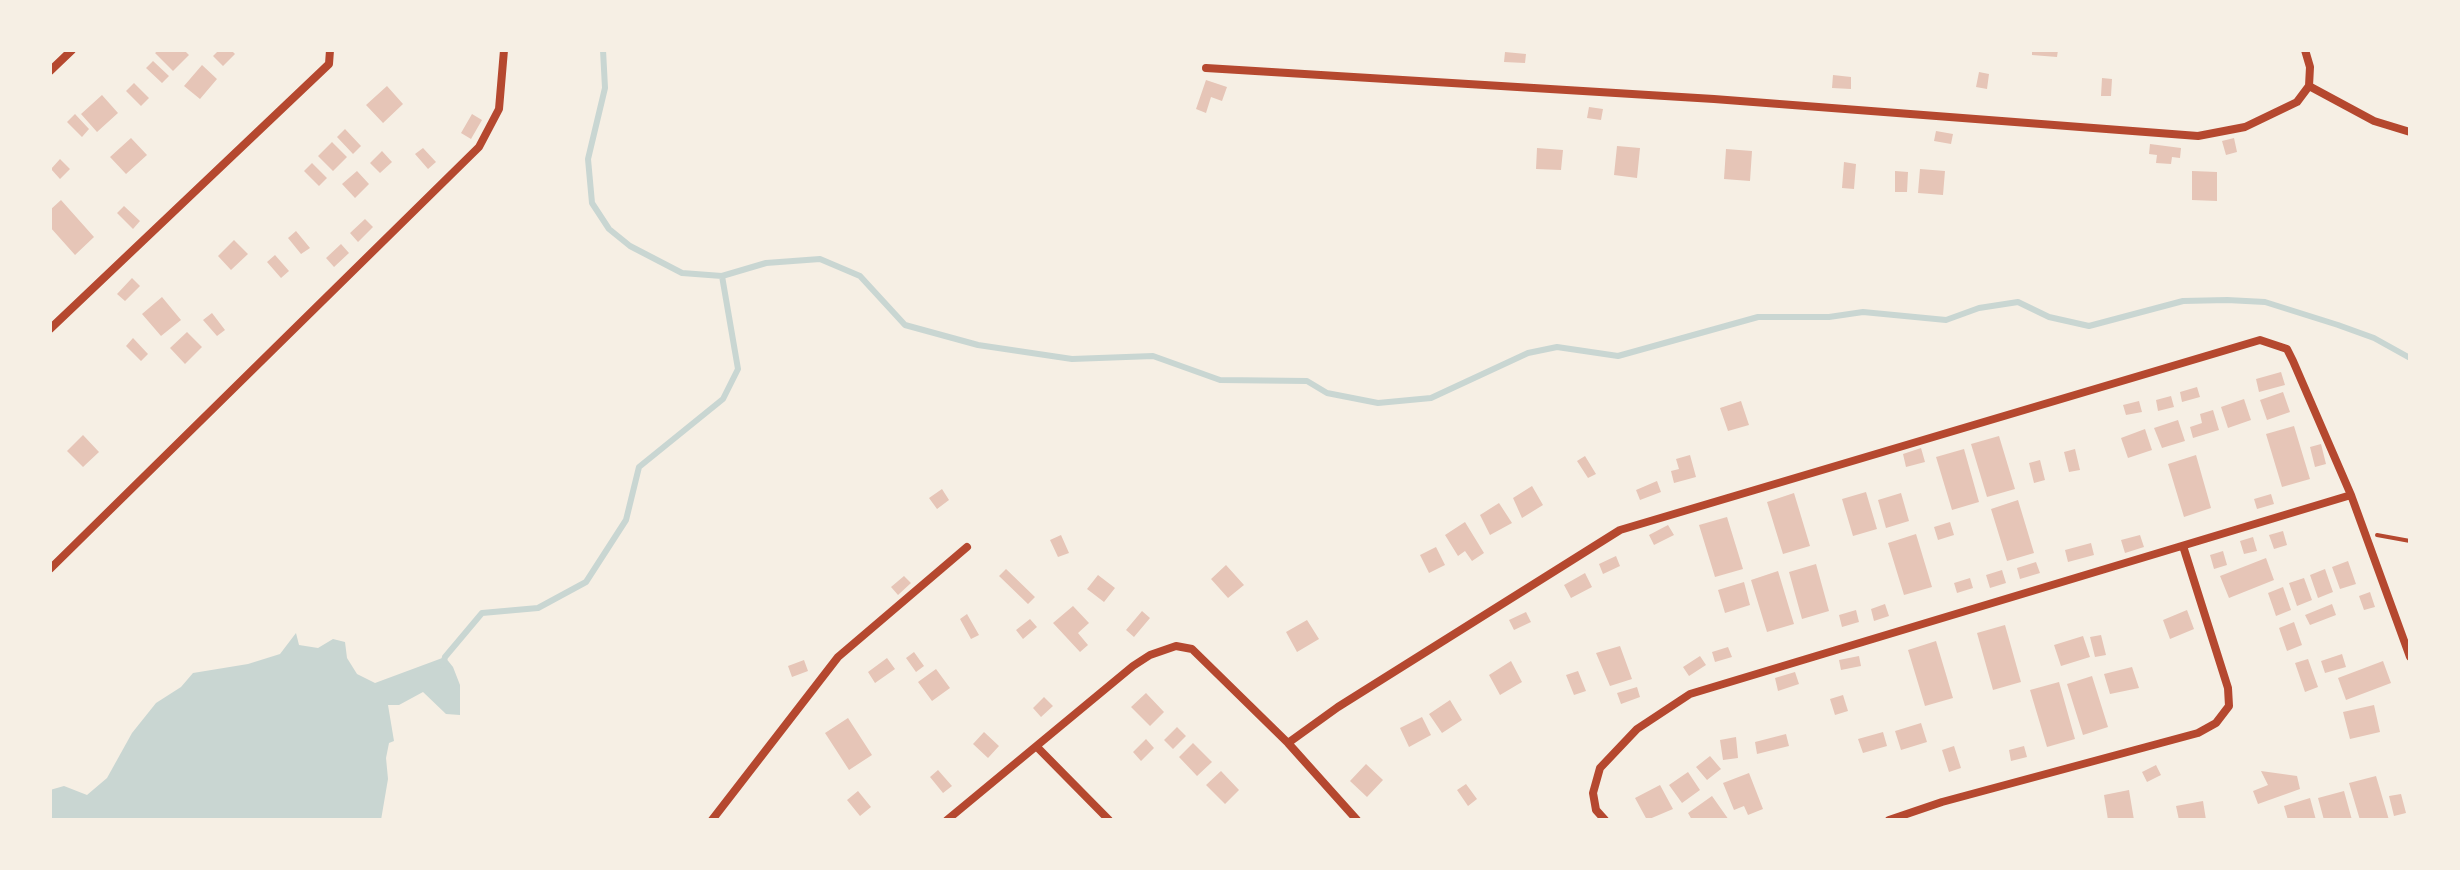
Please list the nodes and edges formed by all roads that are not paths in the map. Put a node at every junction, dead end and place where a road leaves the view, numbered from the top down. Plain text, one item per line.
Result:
1 (72, 50) edge
2 (330, 50) edge
3 (504, 50) edge
4 (2305, 50) edge
5 (1206, 68) dead end
6 (50, 71) edge
7 (2309, 86) junction
8 (2410, 132) edge
9 (50, 329) edge
10 (2351, 495) junction
11 (2183, 546) junction
12 (967, 547) dead end
13 (50, 569) edge
14 (2410, 657) edge
15 (1288, 743) junction
16 (1037, 747) junction
17 (712, 820) edge
18 (947, 820) edge
19 (1109, 820) edge
20 (1357, 820) edge
21 (1605, 820) edge
22 (1889, 820) edge

1 - 6 street
2 - 9 street
3 - 13 street
4 - 7 street
5 - 7 street
7 - 8 street
10 - 11 street
10 - 14 street
10 - 15 street
11 - 21 street
11 - 22 street
12 - 17 street
15 - 16 street
15 - 20 street
16 - 18 street
16 - 19 street

